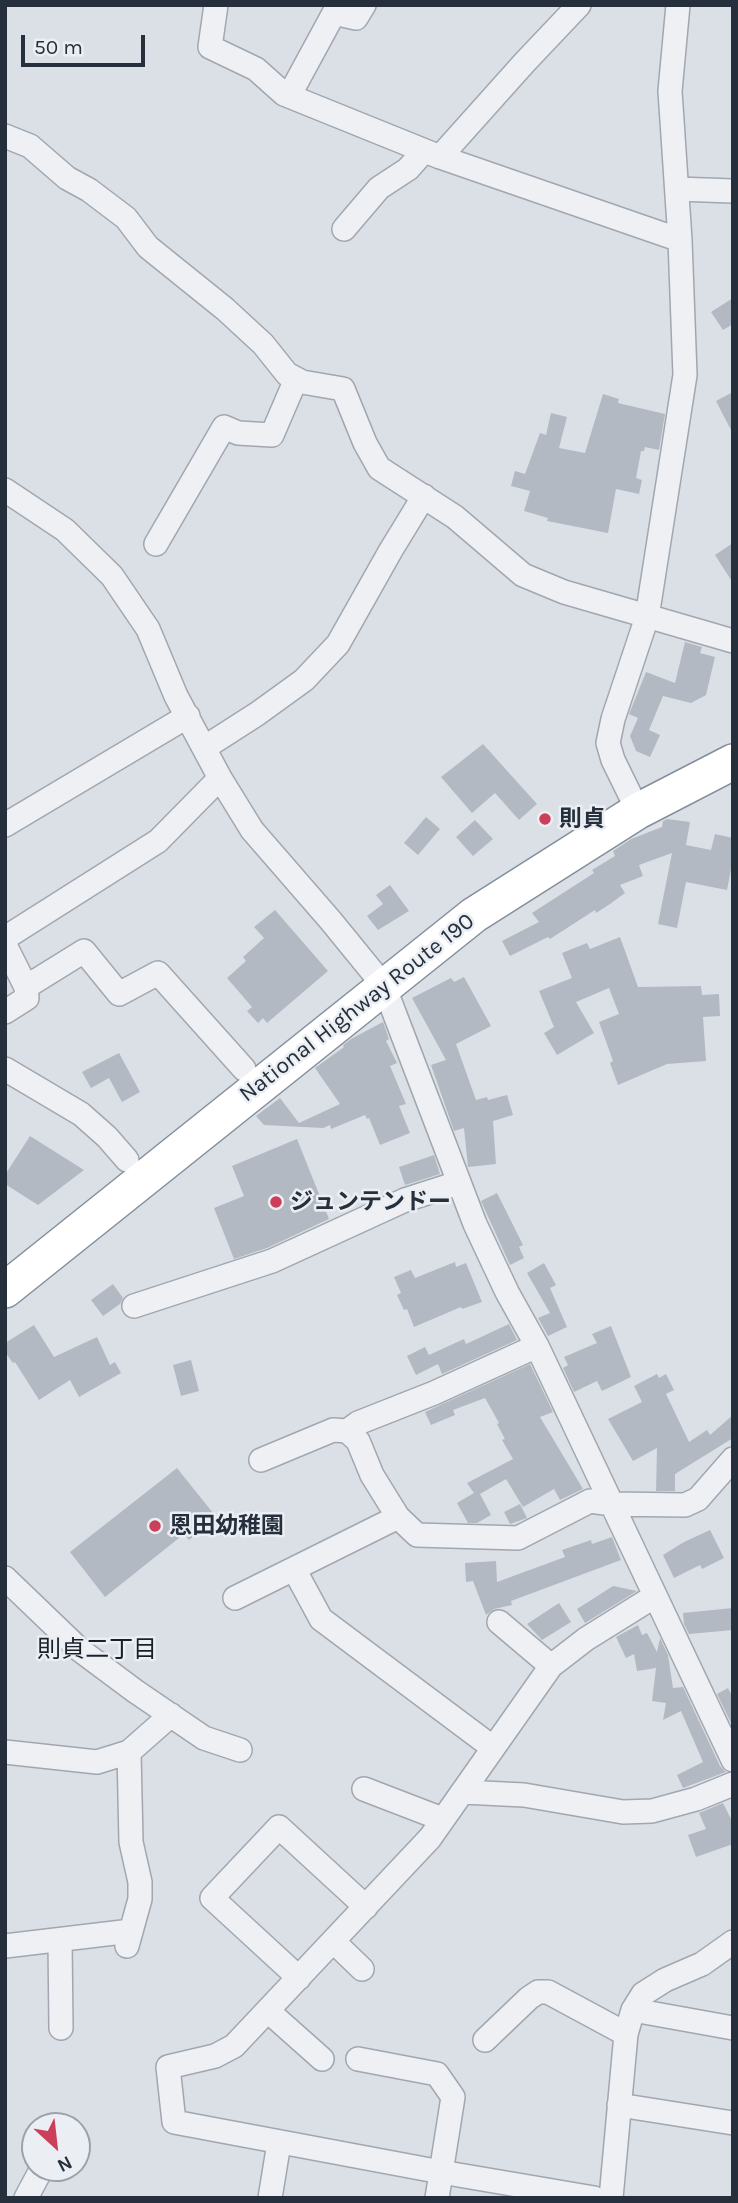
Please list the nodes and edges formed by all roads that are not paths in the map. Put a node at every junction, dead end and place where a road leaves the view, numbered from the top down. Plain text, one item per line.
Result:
1 (216, 5) edge
2 (365, 5) edge
3 (579, 5) edge
4 (678, 5) edge
5 (289, 96) junction
6 (5, 136) edge
7 (432, 154) junction
8 (677, 189) junction
9 (733, 191) edge
10 (344, 229) dead end
11 (680, 240) junction
12 (296, 379) junction
13 (5, 490) edge
14 (424, 496) junction
15 (156, 544) dead end
16 (647, 617) junction
17 (733, 641) edge
18 (188, 716) junction
19 (733, 738) edge
20 (204, 748) junction
21 (733, 762) edge
22 (220, 778) junction
23 (633, 801) junction
24 (5, 825) edge
25 (5, 938) edge
26 (5, 945) edge
27 (377, 978) junction
28 (26, 987) junction
29 (5, 1012) edge
30 (5, 1069) edge
31 (244, 1069) junction
32 (127, 1160) junction
33 (458, 1183) junction
34 (5, 1261) edge
35 (5, 1290) edge
36 (134, 1306) dead end
37 (537, 1346) junction
38 (347, 1431) junction
39 (733, 1458) edge
40 (261, 1460) dead end
41 (612, 1504) junction
42 (398, 1517) junction
43 (294, 1569) junction
44 (5, 1578) edge
45 (655, 1596) junction
46 (235, 1598) dead end
47 (499, 1622) dead end
48 (551, 1666) junction
49 (171, 1715) junction
50 (492, 1747) junction
51 (240, 1750) dead end
52 (5, 1752) edge
53 (129, 1752) junction
54 (733, 1760) edge
55 (733, 1784) edge
56 (364, 1789) dead end
57 (463, 1792) junction
58 (442, 1819) junction
59 (366, 1907) junction
60 (60, 1940) junction
61 (333, 1941) junction
62 (733, 1942) edge
63 (5, 1946) edge
64 (362, 1969) dead end
65 (299, 1978) junction
66 (633, 2010) junction
67 (268, 2011) junction
68 (61, 2028) dead end
69 (733, 2028) edge
70 (626, 2034) junction
71 (485, 2040) dead end
72 (322, 2059) dead end
73 (358, 2059) dead end
74 (619, 2105) junction
75 (733, 2123) edge
76 (279, 2143) junction
77 (441, 2172) junction
78 (35, 2182) edge
79 (26, 2198) edge
80 (270, 2198) edge
81 (437, 2198) edge
82 (594, 2198) edge
83 (611, 2198) edge

1 - 5 street
2 - 5 street
3 - 7 street
4 - 8 street
5 - 7 street
6 - 12 street
7 - 10 street
7 - 11 street
8 - 9 street
8 - 11 street
11 - 16 street
12 - 14 street
12 - 15 street
13 - 18 street
14 - 16 street
14 - 20 street
16 - 17 street
16 - 23 street
18 - 20 street
18 - 24 street
19 - 23 highway, National Highway Route 190
20 - 22 street
21 - 23 highway, National Highway Route 190
22 - 25 street
22 - 27 street
23 - 27 highway, National Highway Route 190
26 - 28 street
27 - 31 highway, National Highway Route 190
27 - 33 street
27 - 35 highway, National Highway Route 190
28 - 29 street
28 - 31 street
30 - 32 street
31 - 32 highway, National Highway Route 190
32 - 34 highway, National Highway Route 190
33 - 36 street
33 - 37 street
37 - 38 street
37 - 41 street
38 - 40 street
38 - 42 street
39 - 41 street
41 - 42 street
41 - 45 street
42 - 43 street
43 - 46 street
43 - 50 street
44 - 49 street
45 - 48 street
45 - 54 street
47 - 48 street
48 - 50 street
49 - 51 street
49 - 53 street
50 - 57 street
52 - 53 street
53 - 60 street
55 - 57 street
56 - 58 street
57 - 58 street
58 - 59 street
59 - 61 street
59 - 65 street
60 - 63 street
60 - 68 street
61 - 64 street
61 - 65 street
62 - 66 street
65 - 67 street
66 - 69 street
66 - 70 street
67 - 72 street
67 - 76 street
70 - 71 street
70 - 74 street
73 - 77 street
74 - 75 street
74 - 83 street
76 - 77 street
76 - 80 street
77 - 81 street
77 - 82 street
78 - 79 street

